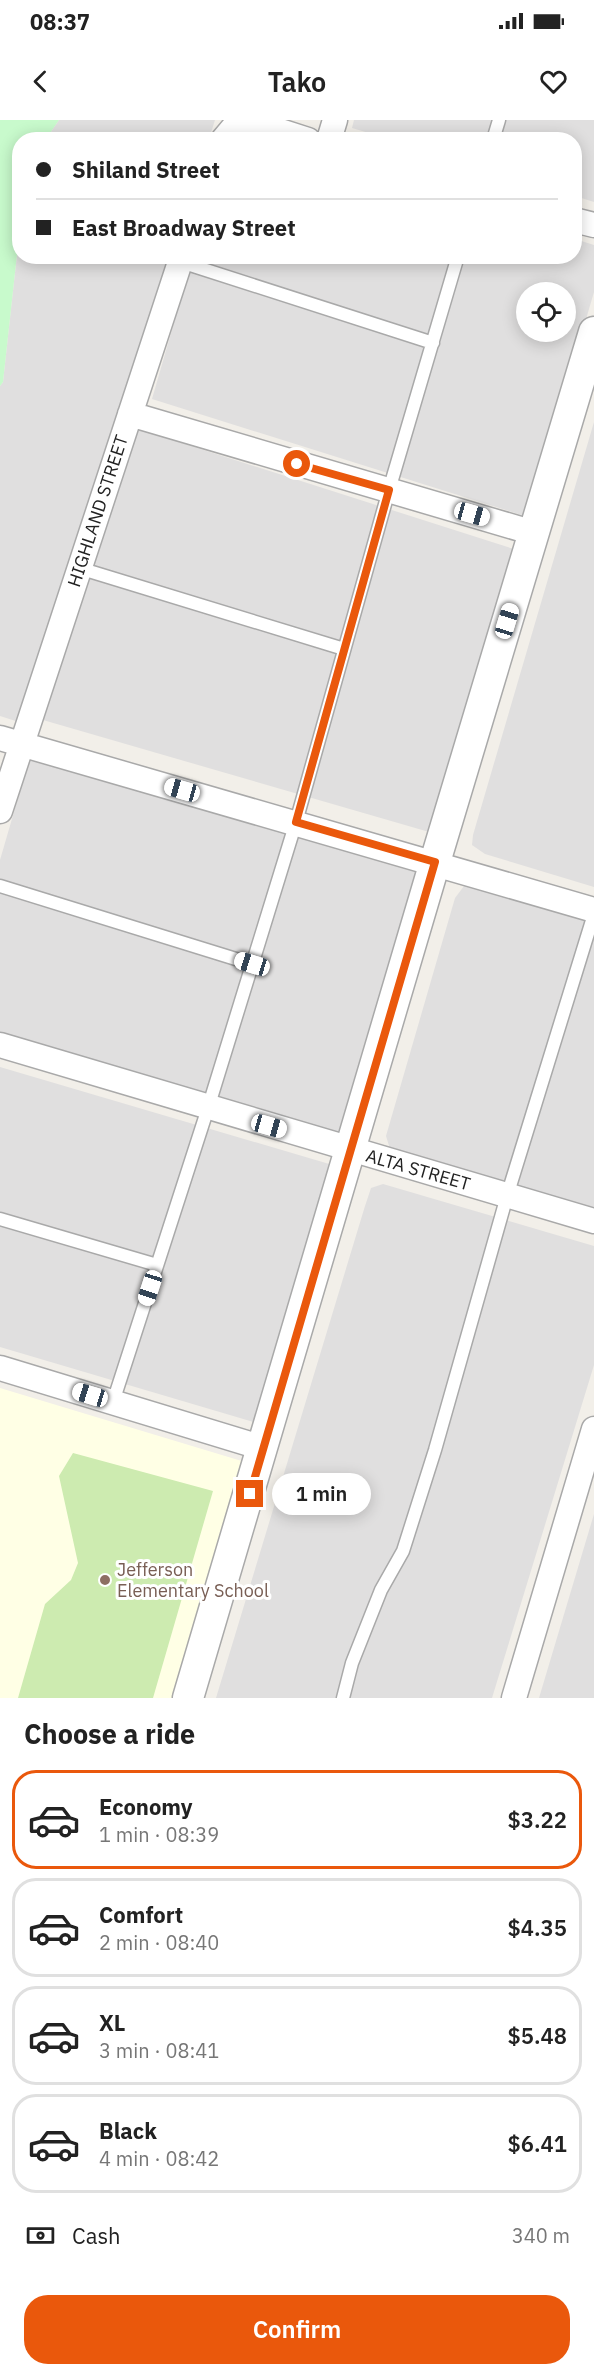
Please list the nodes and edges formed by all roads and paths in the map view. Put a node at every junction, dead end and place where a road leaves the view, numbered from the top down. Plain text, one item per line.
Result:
1 (246, 120) edge
2 (230, 132) edge
3 (283, 132) edge
4 (180, 264) edge
5 (197, 264) edge
6 (456, 264) edge
7 (594, 332) edge
8 (433, 343) junction
9 (130, 414) junction
10 (389, 490) junction
11 (534, 533) junction
12 (79, 568) junction
13 (344, 649) junction
14 (11, 741) edge
15 (0, 811) edge
16 (296, 822) junction
17 (435, 862) junction
18 (0, 886) edge
19 (594, 912) edge
20 (252, 964) junction
21 (0, 1046) edge
22 (208, 1108) junction
23 (350, 1150) junction
24 (507, 1196) junction
25 (0, 1219) edge
26 (594, 1221) edge
27 (157, 1265) junction
28 (0, 1368) edge
29 (113, 1402) junction
30 (594, 1429) edge
31 (263, 1448) junction
32 (189, 1698) edge
33 (343, 1698) edge
34 (514, 1698) edge

1 - 2 street
1 - 3 street
4 - 9 street, HIGHLAND STREET
5 - 8 lane
6 - 8 lane
7 - 11 street
8 - 10 lane
9 - 10 street
9 - 12 street, HIGHLAND STREET
10 - 11 street
10 - 13 lane
11 - 17 street
12 - 13 lane
12 - 14 street, HIGHLAND STREET
13 - 16 lane
14 - 15 street
14 - 16 street
16 - 17 street
16 - 20 lane
17 - 19 street
17 - 23 street
18 - 20 lane
19 - 24 lane
20 - 22 lane
21 - 22 street, ALTA STREET
22 - 23 street, ALTA STREET
22 - 27 lane
23 - 24 street, ALTA STREET
23 - 31 street
24 - 26 street, ALTA STREET
24 - 33 lane
25 - 27 lane
27 - 29 lane
28 - 29 street
29 - 31 street
30 - 34 street
31 - 32 street

